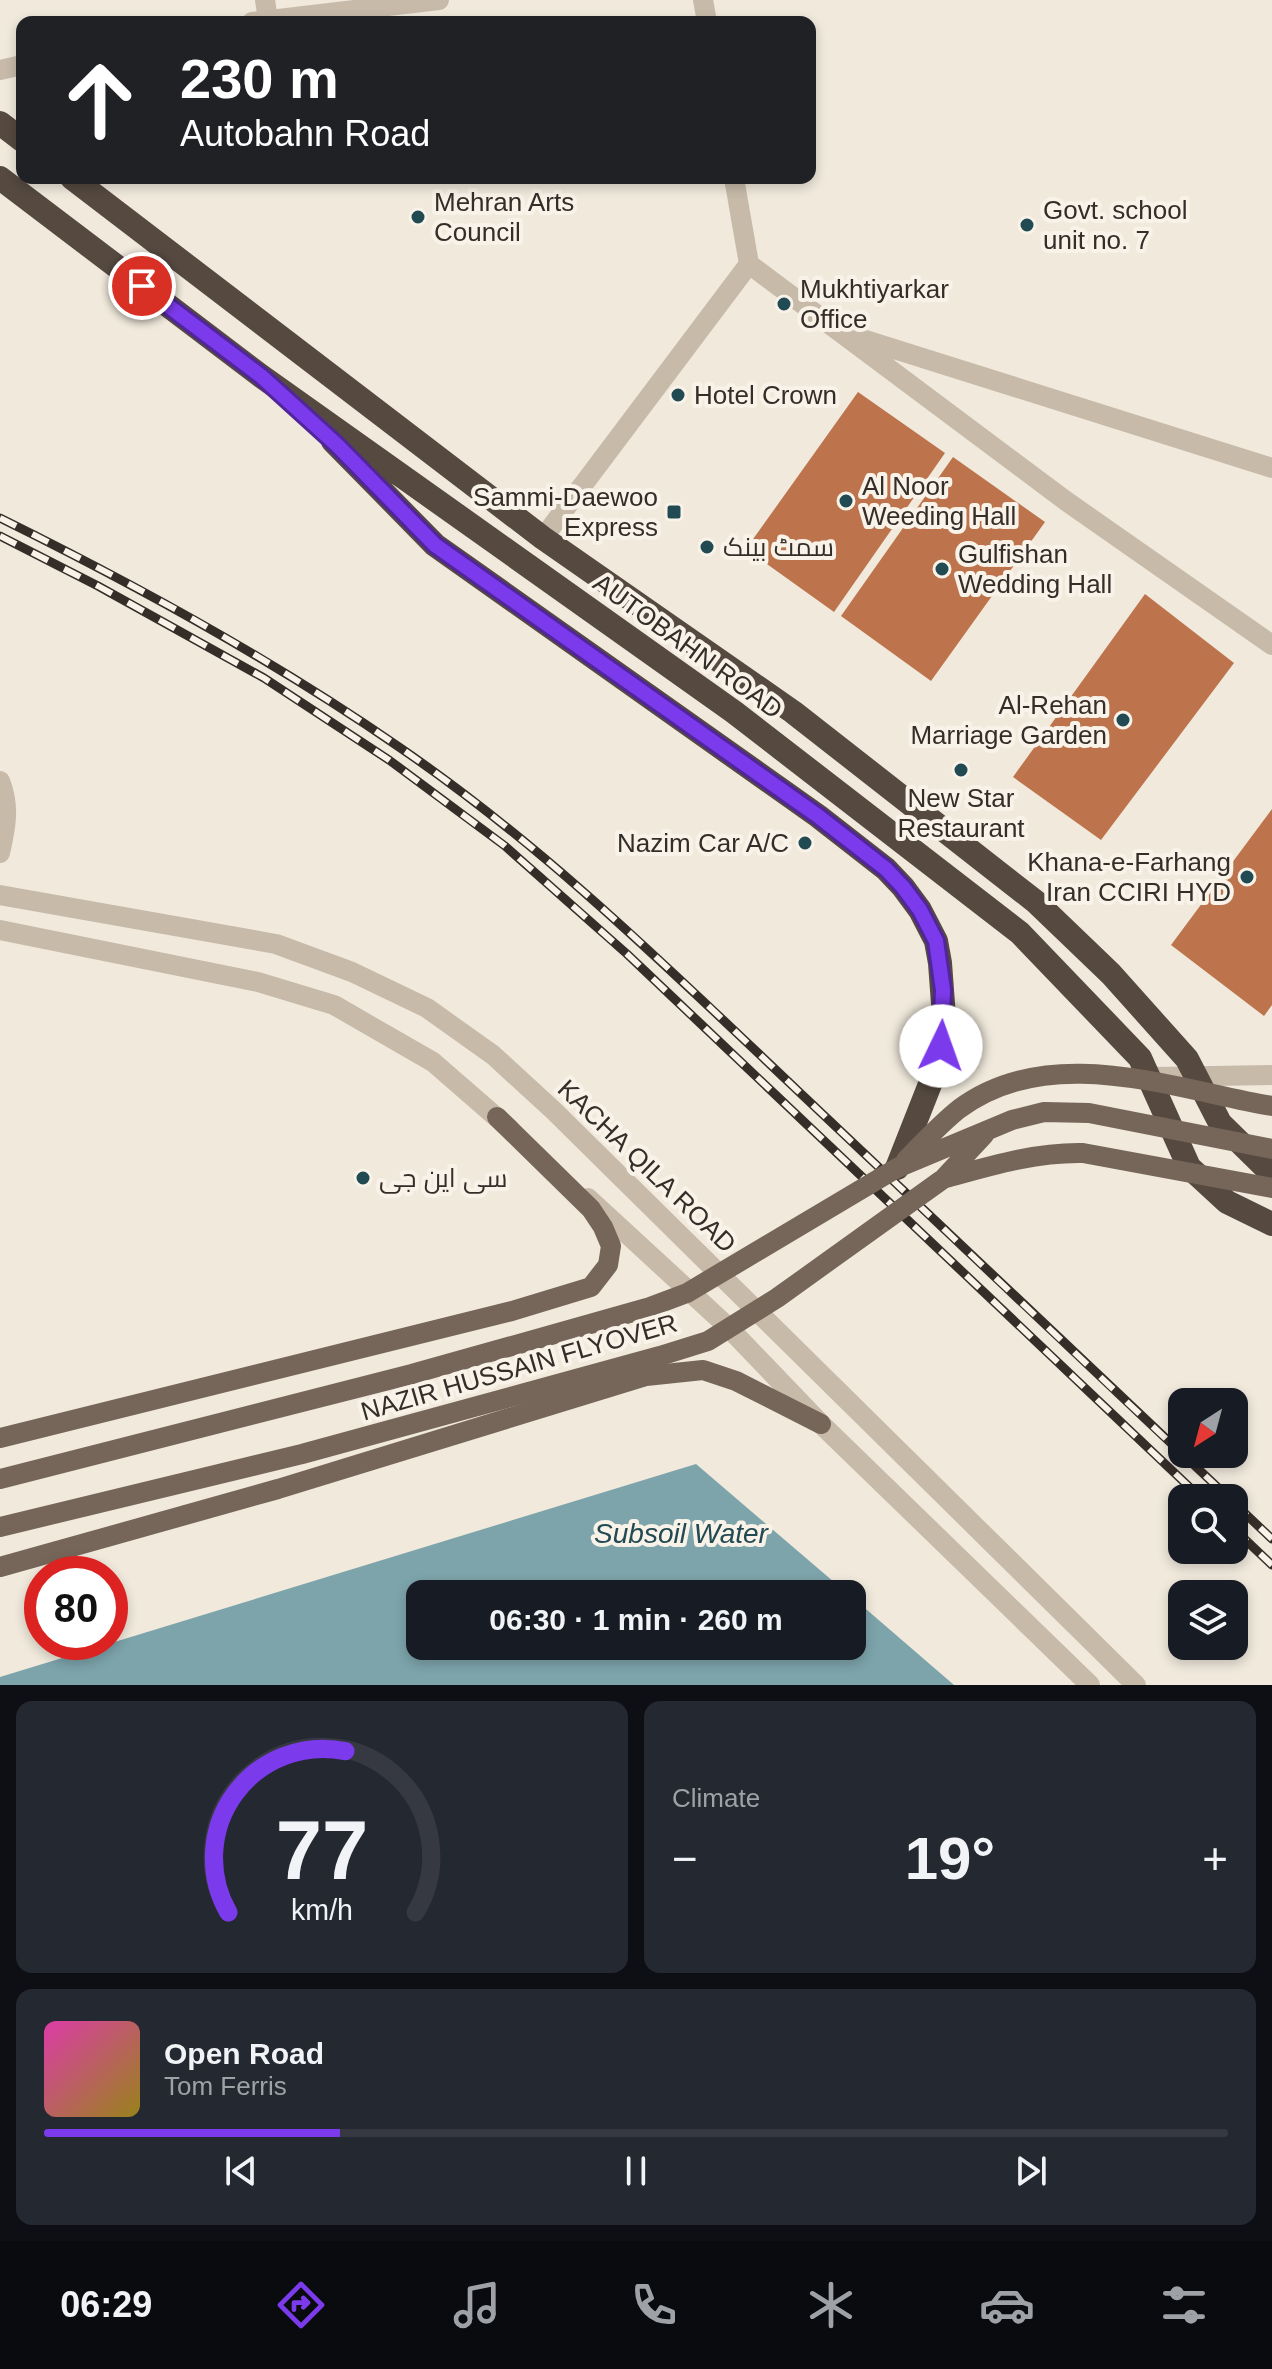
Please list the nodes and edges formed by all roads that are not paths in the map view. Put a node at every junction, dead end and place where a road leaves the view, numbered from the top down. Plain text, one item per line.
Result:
1 (439, 0) edge
2 (262, 14) edge
3 (0, 123) edge
4 (16, 135) edge
5 (0, 178) edge
6 (80, 184) edge
7 (735, 184) edge
8 (749, 264) junction
9 (842, 332) junction
10 (261, 376) junction
11 (1272, 468) edge
12 (543, 538) junction
13 (1272, 645) edge
14 (0, 781) edge
15 (0, 853) edge
16 (0, 895) edge
17 (0, 930) edge
18 (1272, 1075) edge
19 (1196, 1076) junction
20 (1149, 1077) junction
21 (1272, 1106) edge
22 (497, 1117) junction
23 (990, 1130) junction
24 (1272, 1149) edge
25 (897, 1168) junction
26 (1272, 1174) edge
27 (943, 1179) junction
28 (1272, 1188) edge
29 (1272, 1224) edge
30 (821, 1424) junction
31 (0, 1438) edge
32 (0, 1479) edge
33 (0, 1527) edge
34 (0, 1567) edge
35 (1090, 1685) edge
36 (1136, 1685) edge

1 - 2 street
3 - 4 highway
5 - 10 highway, AUTOBAHN ROAD
6 - 12 highway, AUTOBAHN ROAD
7 - 8 street
8 - 9 street
8 - 12 street
9 - 11 street
9 - 13 street
10 - 20 highway, AUTOBAHN ROAD
10 - 25 highway
12 - 19 highway, AUTOBAHN ROAD
14 - 15 street
16 - 36 street, KACHA QILA ROAD
17 - 22 street
18 - 19 street
19 - 20 street
19 - 26 highway, AUTOBAHN ROAD
20 - 29 highway, AUTOBAHN ROAD
21 - 25 main road, bridge
22 - 30 street
22 - 31 main road
23 - 24 main road, NAZIR HUSSAIN FLYOVER, bridge
23 - 25 main road, NAZIR HUSSAIN FLYOVER, bridge
23 - 27 main road, NAZIR HUSSAIN FLYOVER, bridge
25 - 32 main road, NAZIR HUSSAIN FLYOVER, bridge
27 - 28 main road, bridge
27 - 33 main road, NAZIR HUSSAIN FLYOVER, bridge
30 - 34 main road
30 - 35 street

